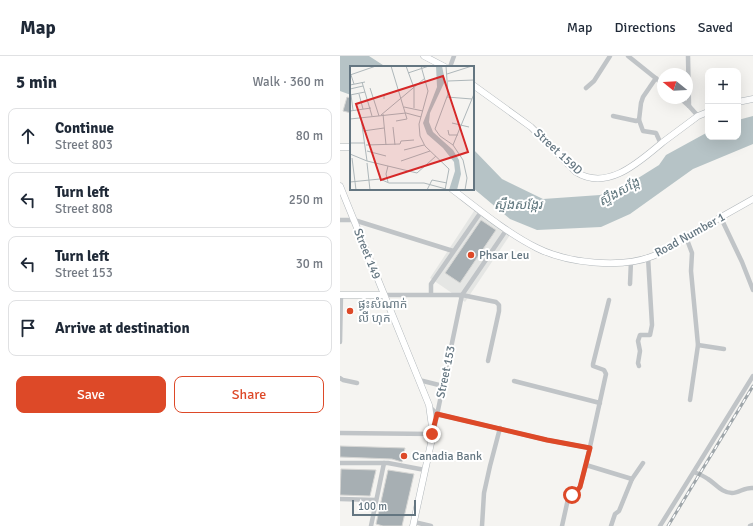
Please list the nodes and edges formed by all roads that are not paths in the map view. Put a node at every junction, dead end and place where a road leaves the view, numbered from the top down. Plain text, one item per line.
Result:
1 (424, 56) edge
2 (454, 56) edge
3 (610, 56) edge
4 (628, 56) edge
5 (688, 56) edge
6 (443, 66) edge
7 (450, 66) edge
8 (656, 78) joint
9 (474, 86) edge
10 (586, 88) dead end
11 (753, 98) edge
12 (741, 101) edge
13 (687, 104) edge
14 (689, 106) junction
15 (705, 113) edge
16 (613, 116) dead end
17 (698, 116) junction
18 (639, 120) junction
19 (661, 144) junction
20 (340, 186) edge
21 (453, 190) edge
22 (753, 199) edge
23 (481, 212) junction
24 (721, 218) junction
25 (340, 220) edge
26 (354, 220) junction
27 (507, 229) junction
28 (686, 238) junction
29 (453, 252) junction
30 (648, 258) junction
31 (631, 261) junction
32 (630, 284) dead end
33 (753, 290) edge
34 (431, 294) junction
35 (340, 295) edge
36 (384, 295) junction
37 (462, 295) junction
38 (609, 300) dead end
39 (340, 342) edge
40 (698, 345) junction
41 (724, 349) dead end
42 (488, 361) dead end
43 (639, 366) dead end
44 (753, 376) edge
45 (340, 378) edge
46 (419, 380) junction
47 (514, 381) dead end
48 (358, 383) dead end
49 (443, 386) junction
50 (690, 400) dead end
51 (600, 402) junction
52 (429, 406) junction
53 (437, 414) junction
54 (500, 428) junction
55 (340, 433) edge
56 (432, 434) junction
57 (590, 448) junction
58 (340, 463) edge
59 (384, 463) junction
60 (642, 463) dead end
61 (586, 465) junction
62 (425, 470) junction
63 (694, 472) junction
64 (632, 479) junction
65 (753, 488) edge
66 (340, 499) edge
67 (376, 500) junction
68 (414, 524) edge
69 (371, 526) edge
70 (431, 526) edge
71 (482, 526) edge
72 (562, 526) edge
73 (611, 526) edge
74 (660, 526) edge

1 - 6 street
2 - 7 street
3 - 10 street
4 - 8 street
5 - 14 street
8 - 18 street
9 - 19 street, Street 159D
11 - 12 street
13 - 14 street
14 - 17 street
15 - 17 street, Street 159D
16 - 18 street
17 - 19 street, Street 159D
18 - 19 street
20 - 26 street, Street 149
21 - 23 street, Road Number 1
22 - 24 street, Road Number 1
23 - 27 street, Road Number 1
23 - 29 street
24 - 28 street, Road Number 1
24 - 33 street
25 - 26 street
26 - 29 street
26 - 36 street, Street 149
27 - 31 street, Road Number 1
27 - 37 street, Street 153
28 - 30 street, Road Number 1
28 - 40 street
29 - 34 street
30 - 31 street, Road Number 1
30 - 43 street
31 - 32 street
34 - 36 street
34 - 37 street
35 - 36 street
35 - 39 street
36 - 46 street, Street 149
37 - 42 street
37 - 49 street, Street 153
38 - 51 street
40 - 41 street
40 - 50 street
44 - 63 street
45 - 48 street
46 - 49 street
46 - 52 street, Street 149
47 - 51 street
49 - 53 street, Street 153
51 - 57 street
52 - 53 street
52 - 56 street, Street 149
53 - 54 street
53 - 56 street, Street 153
54 - 57 street
54 - 71 street
55 - 56 street
56 - 62 street, Street 153
57 - 61 street
58 - 59 street
59 - 62 street
59 - 67 street
60 - 64 street
61 - 64 street
61 - 72 street
62 - 68 street, Street 153
63 - 65 street
63 - 74 street
64 - 73 street
66 - 67 street
67 - 69 street
68 - 70 street

